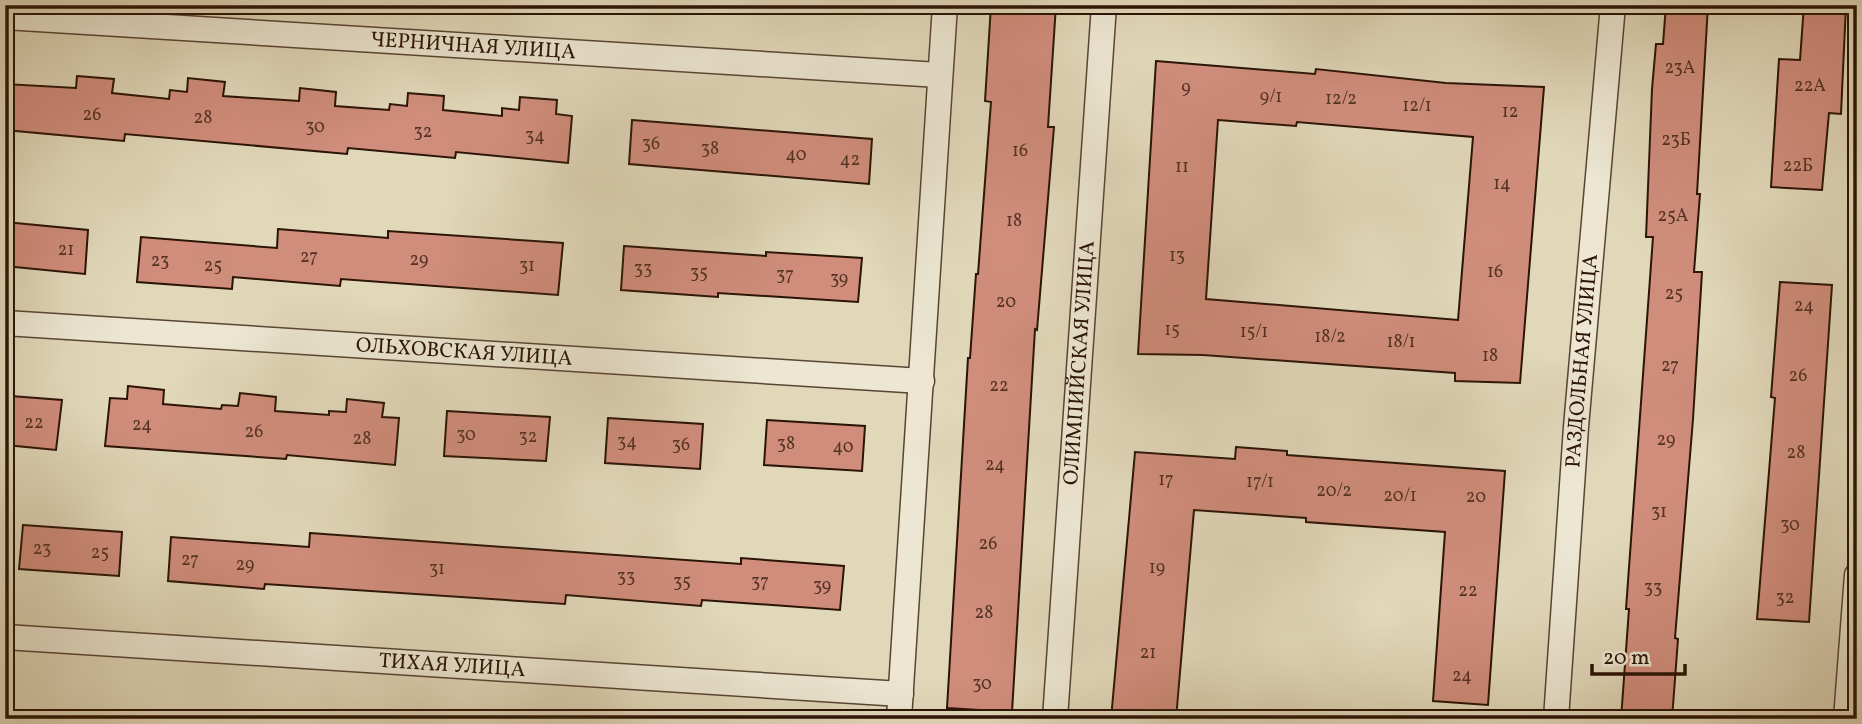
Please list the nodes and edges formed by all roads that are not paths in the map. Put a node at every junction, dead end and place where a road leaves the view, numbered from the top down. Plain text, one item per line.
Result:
1 (945, 5) edge
2 (1104, 5) edge
3 (1613, 5) edge
4 (5, 17) edge
5 (939, 75) junction
6 (5, 323) edge
7 (922, 381) junction
8 (1857, 575) edge
9 (5, 637) edge
10 (900, 706) edge
11 (1055, 719) edge
12 (1556, 719) edge
13 (1846, 719) edge

1 - 5 street
2 - 11 street, ОЛИМПИЙСКАЯ УЛИЦА
3 - 12 street, РАЗДОЛЬНАЯ УЛИЦА
4 - 5 street, ЧЕРНИЧНАЯ УЛИЦА
5 - 7 street
6 - 7 street, ОЛЬХОВСКАЯ УЛИЦА
7 - 10 street
8 - 13 street
9 - 10 street, ТИХАЯ УЛИЦА

